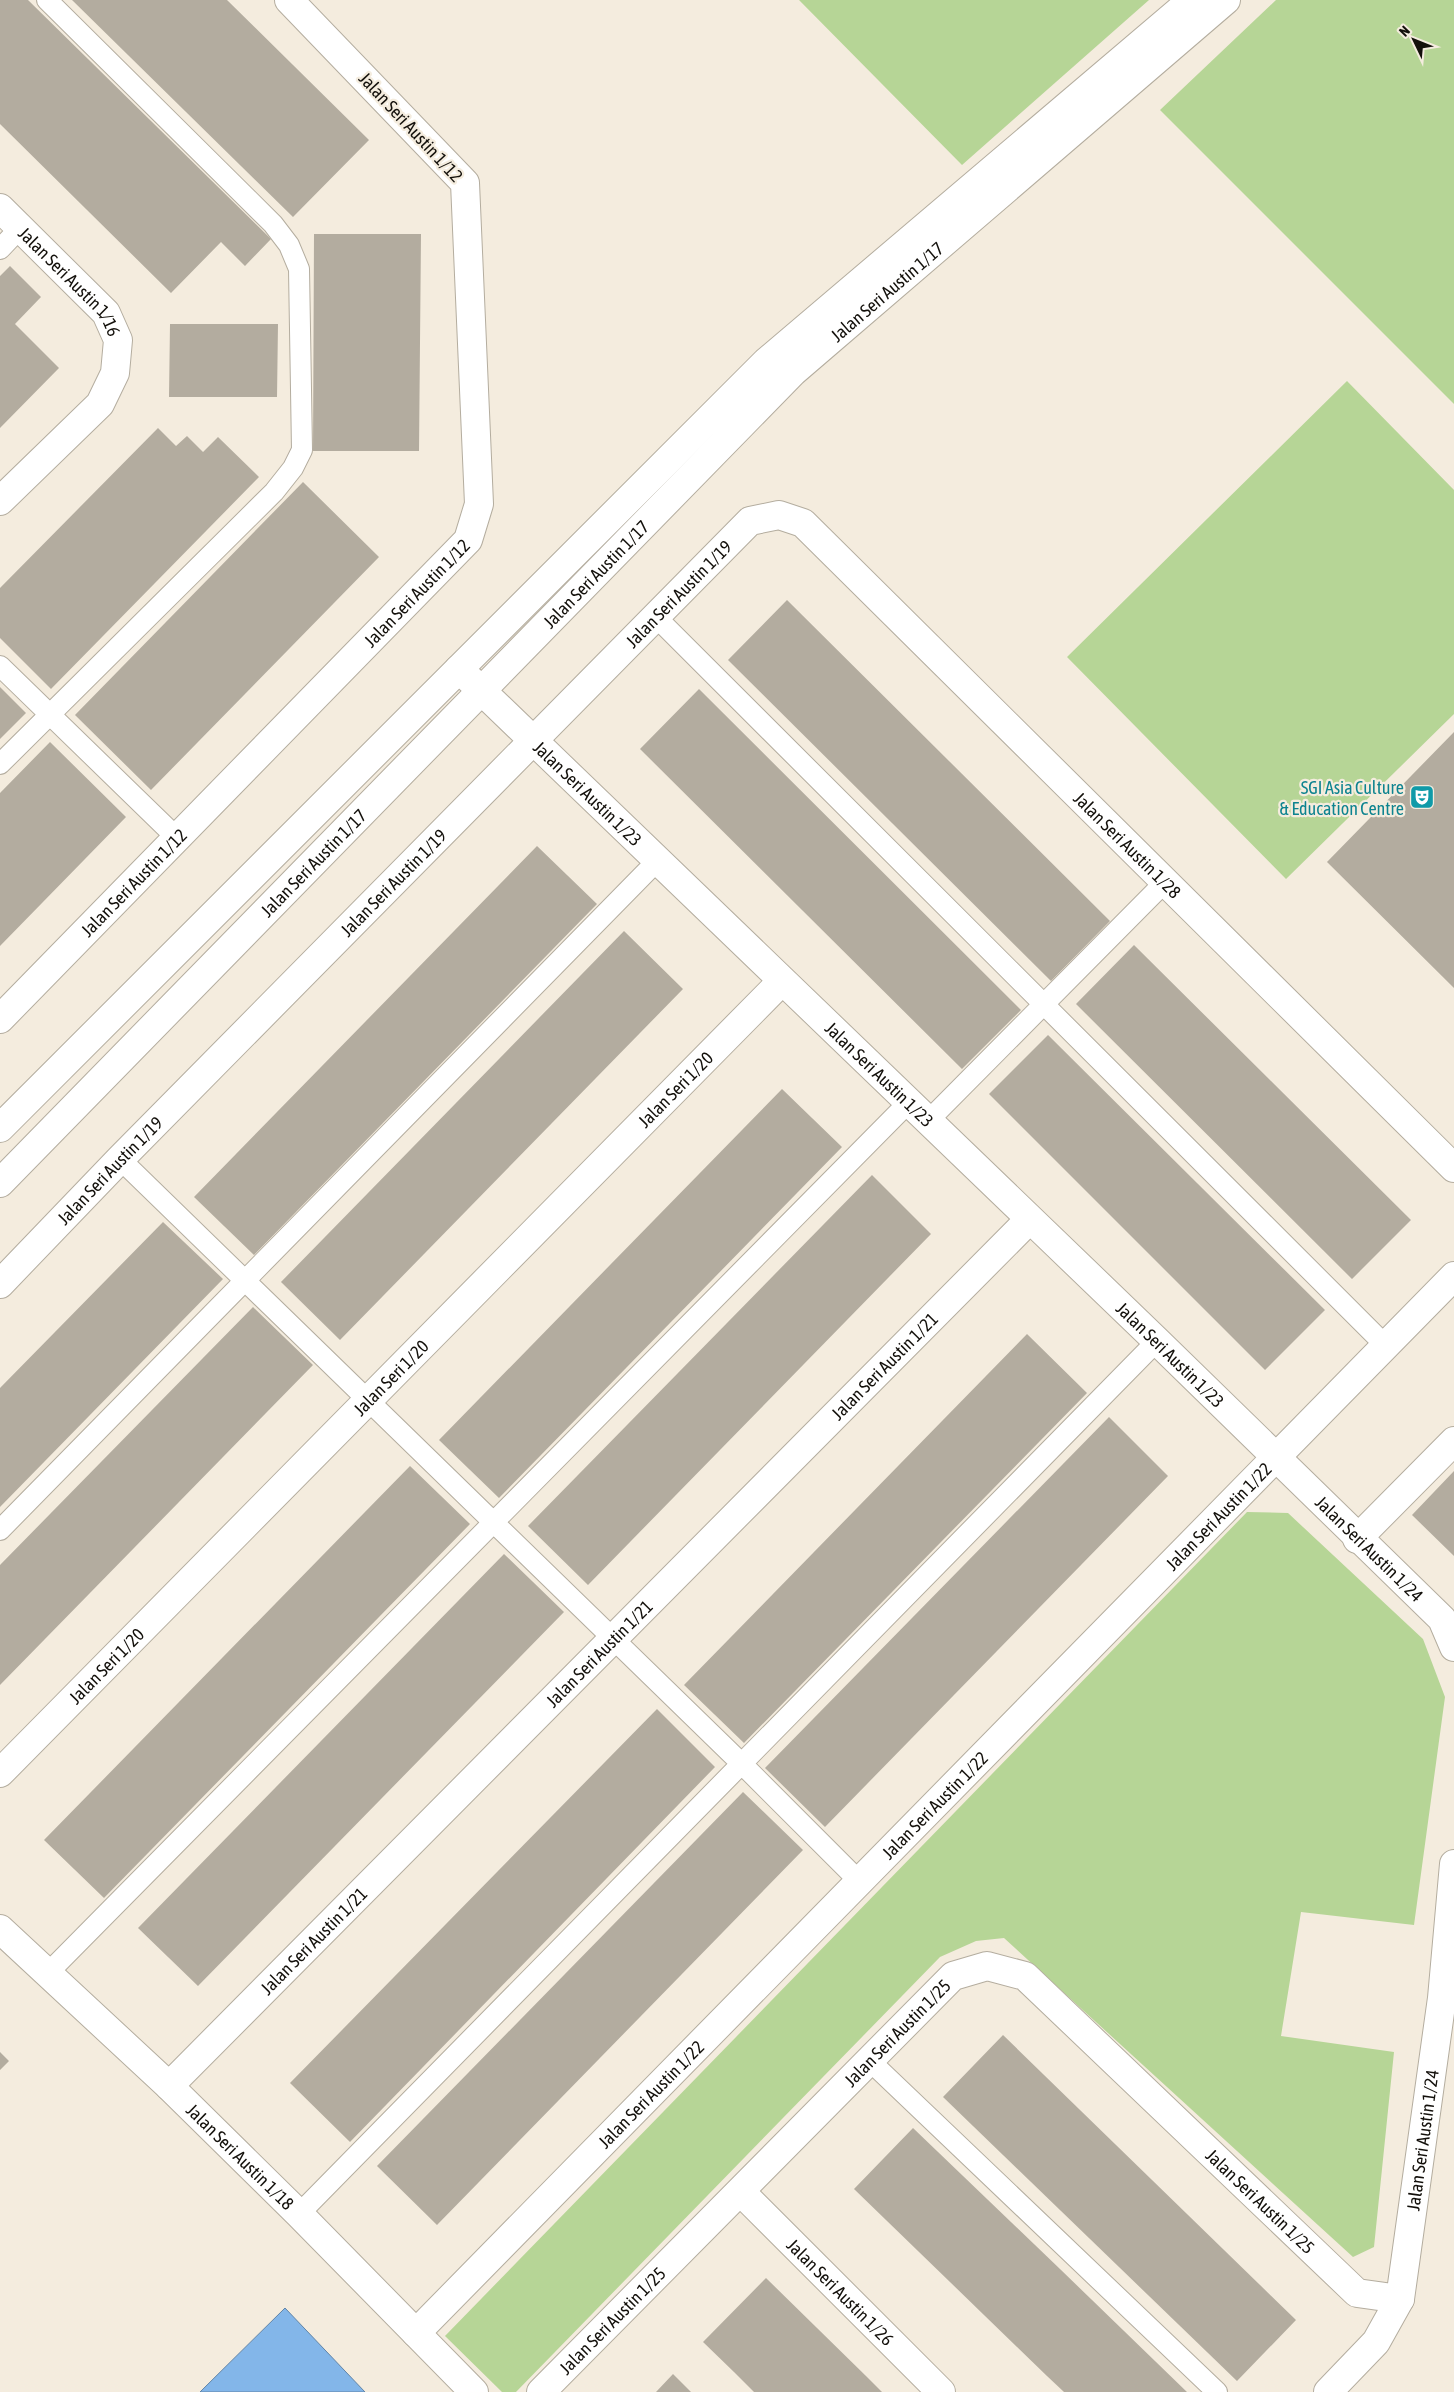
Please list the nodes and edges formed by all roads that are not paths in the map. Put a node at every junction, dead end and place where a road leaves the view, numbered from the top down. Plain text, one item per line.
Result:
1 (47, 0) edge
2 (289, 0) edge
3 (1192, 0) edge
4 (1226, 0) edge
5 (0, 208) edge
6 (20, 228) junction
7 (0, 249) edge
8 (0, 501) edge
9 (803, 523) joint
10 (656, 617) junction
11 (0, 666) edge
12 (459, 668) junction
13 (482, 691) junction
14 (49, 715) junction
15 (532, 740) junction
16 (0, 764) edge
17 (177, 838) junction
18 (657, 861) junction
19 (1166, 881) junction
20 (782, 982) junction
21 (1045, 1005) junction
22 (0, 1019) edge
23 (909, 1102) junction
24 (927, 1122) junction
25 (0, 1128) edge
26 (120, 1159) junction
27 (1454, 1168) edge
28 (0, 1183) edge
29 (1029, 1220) junction
30 (1454, 1276) edge
31 (245, 1281) junction
32 (0, 1284) edge
33 (1157, 1341) junction
34 (1385, 1345) junction
35 (366, 1400) junction
36 (1454, 1441) edge
37 (1274, 1458) junction
38 (493, 1523) junction
39 (0, 1530) edge
40 (1357, 1539) junction
41 (612, 1640) junction
42 (1454, 1647) edge
43 (742, 1764) junction
44 (0, 1773) edge
45 (1454, 1864) edge
46 (860, 1882) junction
47 (0, 1929) edge
48 (46, 1974) junction
49 (1448, 1999) edge
50 (870, 2061) junction
51 (170, 2086) junction
52 (742, 2192) junction
53 (300, 2214) junction
54 (1400, 2299) junction
55 (416, 2333) junction
56 (474, 2392) edge
57 (541, 2392) edge
58 (941, 2392) edge
59 (1217, 2392) edge
60 (1328, 2392) edge

1 - 14 lane
2 - 17 street, Jalan Seri Austin 1/12
3 - 12 street, Jalan Seri Austin 1/17
4 - 13 street, Jalan Seri Austin 1/17
5 - 6 street, Jalan Seri Austin 1/16
6 - 7 lane
6 - 8 street, Jalan Seri Austin 1/16
9 - 10 street, Jalan Seri Austin 1/19
9 - 19 street, Jalan Seri Austin 1/28
10 - 15 street, Jalan Seri Austin 1/19
10 - 21 lane
11 - 14 lane
12 - 13 street, Jalan Seri Austin 1/23
12 - 25 street, Jalan Seri Austin 1/17
13 - 15 street, Jalan Seri Austin 1/23
13 - 28 street, Jalan Seri Austin 1/17
14 - 16 lane
14 - 17 lane
15 - 18 street, Jalan Seri Austin 1/23
15 - 26 street, Jalan Seri Austin 1/19
17 - 22 street, Jalan Seri Austin 1/12
18 - 20 street, Jalan Seri Austin 1/23
18 - 31 lane
19 - 21 lane
19 - 27 street, Jalan Seri Austin 1/28
20 - 23 street, Jalan Seri Austin 1/23
20 - 35 street, Jalan Seri 1/20
21 - 24 lane
21 - 34 lane
23 - 24 street, Jalan Seri Austin 1/23
23 - 38 lane
24 - 29 street, Jalan Seri Austin 1/23
26 - 31 lane
26 - 32 street, Jalan Seri Austin 1/19
29 - 33 street, Jalan Seri Austin 1/23
29 - 41 street, Jalan Seri Austin 1/21
30 - 34 street, Jalan Seri Austin 1/22
31 - 35 lane
31 - 39 lane
33 - 37 street, Jalan Seri Austin 1/23
33 - 43 lane
34 - 37 street, Jalan Seri Austin 1/22
35 - 38 lane
35 - 44 street, Jalan Seri 1/20
36 - 40 street
37 - 40 street, Jalan Seri Austin 1/24
37 - 46 street, Jalan Seri Austin 1/22
38 - 41 lane
38 - 48 lane
40 - 42 street, Jalan Seri Austin 1/24
41 - 43 lane
41 - 51 street, Jalan Seri Austin 1/21
43 - 46 lane
43 - 53 lane
45 - 49 street, Jalan Seri Austin 1/24
46 - 55 street, Jalan Seri Austin 1/22
47 - 48 street, Jalan Seri Austin 1/18
48 - 51 street, Jalan Seri Austin 1/18
49 - 54 street, Jalan Seri Austin 1/24
50 - 52 street, Jalan Seri Austin 1/25
50 - 54 street, Jalan Seri Austin 1/25
50 - 59 lane
51 - 53 street, Jalan Seri Austin 1/18
52 - 57 street, Jalan Seri Austin 1/25
52 - 58 street, Jalan Seri Austin 1/26
53 - 55 street, Jalan Seri Austin 1/18
54 - 60 street, Jalan Seri Austin 1/24
55 - 56 street, Jalan Seri Austin 1/18

